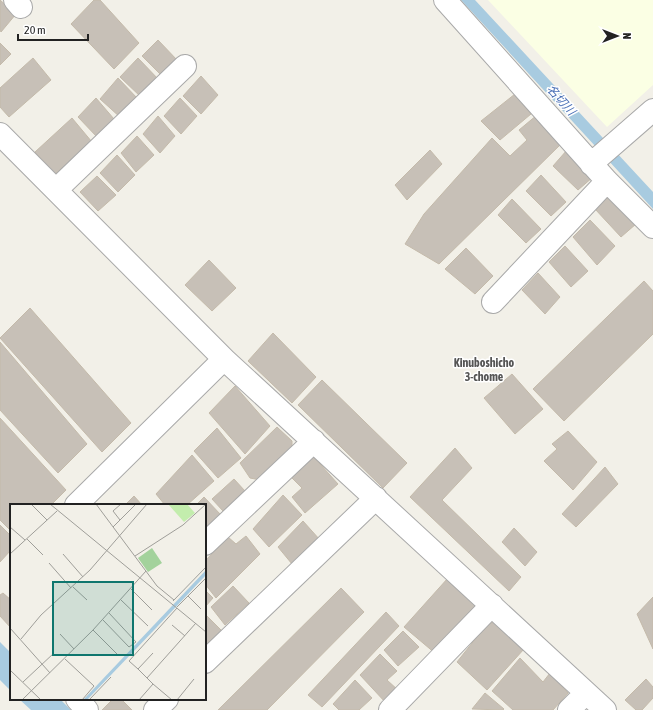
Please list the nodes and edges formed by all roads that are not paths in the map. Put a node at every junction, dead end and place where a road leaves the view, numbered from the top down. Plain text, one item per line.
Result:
1 (445, 0) edge
2 (185, 66) dead end
3 (653, 110) edge
4 (0, 134) edge
5 (592, 164) junction
6 (607, 181) junction
7 (56, 190) junction
8 (653, 227) edge
9 (493, 302) dead end
10 (224, 359) junction
11 (314, 441) junction
12 (376, 498) junction
13 (77, 504) edge
14 (206, 543) edge
15 (492, 605) junction
16 (206, 661) edge
17 (586, 693) junction
18 (78, 700) edge
19 (166, 700) edge
20 (87, 710) edge
21 (155, 710) edge
22 (390, 710) edge
23 (569, 710) edge
24 (605, 710) edge

1 - 5 street
2 - 7 street
3 - 5 street
4 - 7 street
5 - 6 street
6 - 8 street
6 - 9 street
7 - 10 street
10 - 11 street
10 - 13 street
11 - 12 street
11 - 14 street
12 - 15 street
12 - 16 street
15 - 17 street
15 - 22 street
17 - 23 street
17 - 24 street
18 - 20 street
19 - 21 street

